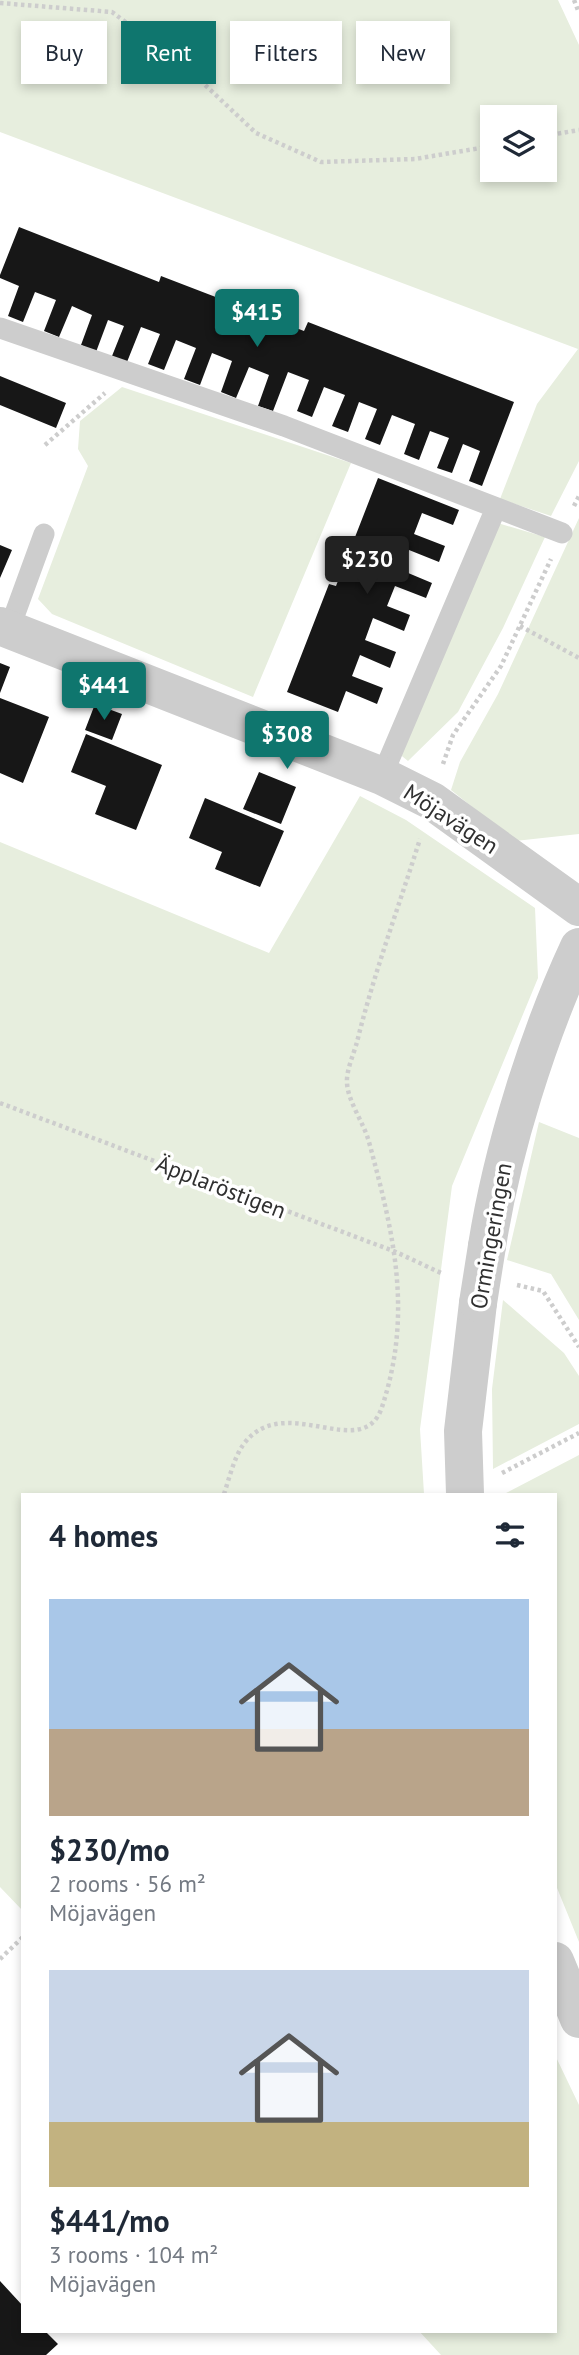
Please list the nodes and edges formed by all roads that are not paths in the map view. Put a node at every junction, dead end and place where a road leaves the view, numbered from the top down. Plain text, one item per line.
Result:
1 (0, 328) edge
2 (496, 508) junction
3 (562, 533) road end
4 (44, 534) dead end
5 (4, 628) edge
6 (382, 776) junction
7 (579, 907) edge
8 (579, 947) edge
9 (465, 1493) edge
10 (557, 1966) edge
11 (579, 2018) edge

1 - 2 lane
2 - 3 lane
2 - 6 lane
4 - 5 lane
5 - 6 street, Möjavägen
6 - 7 street, Möjavägen
8 - 9 street, Ormingeringen, bridge
10 - 11 street

